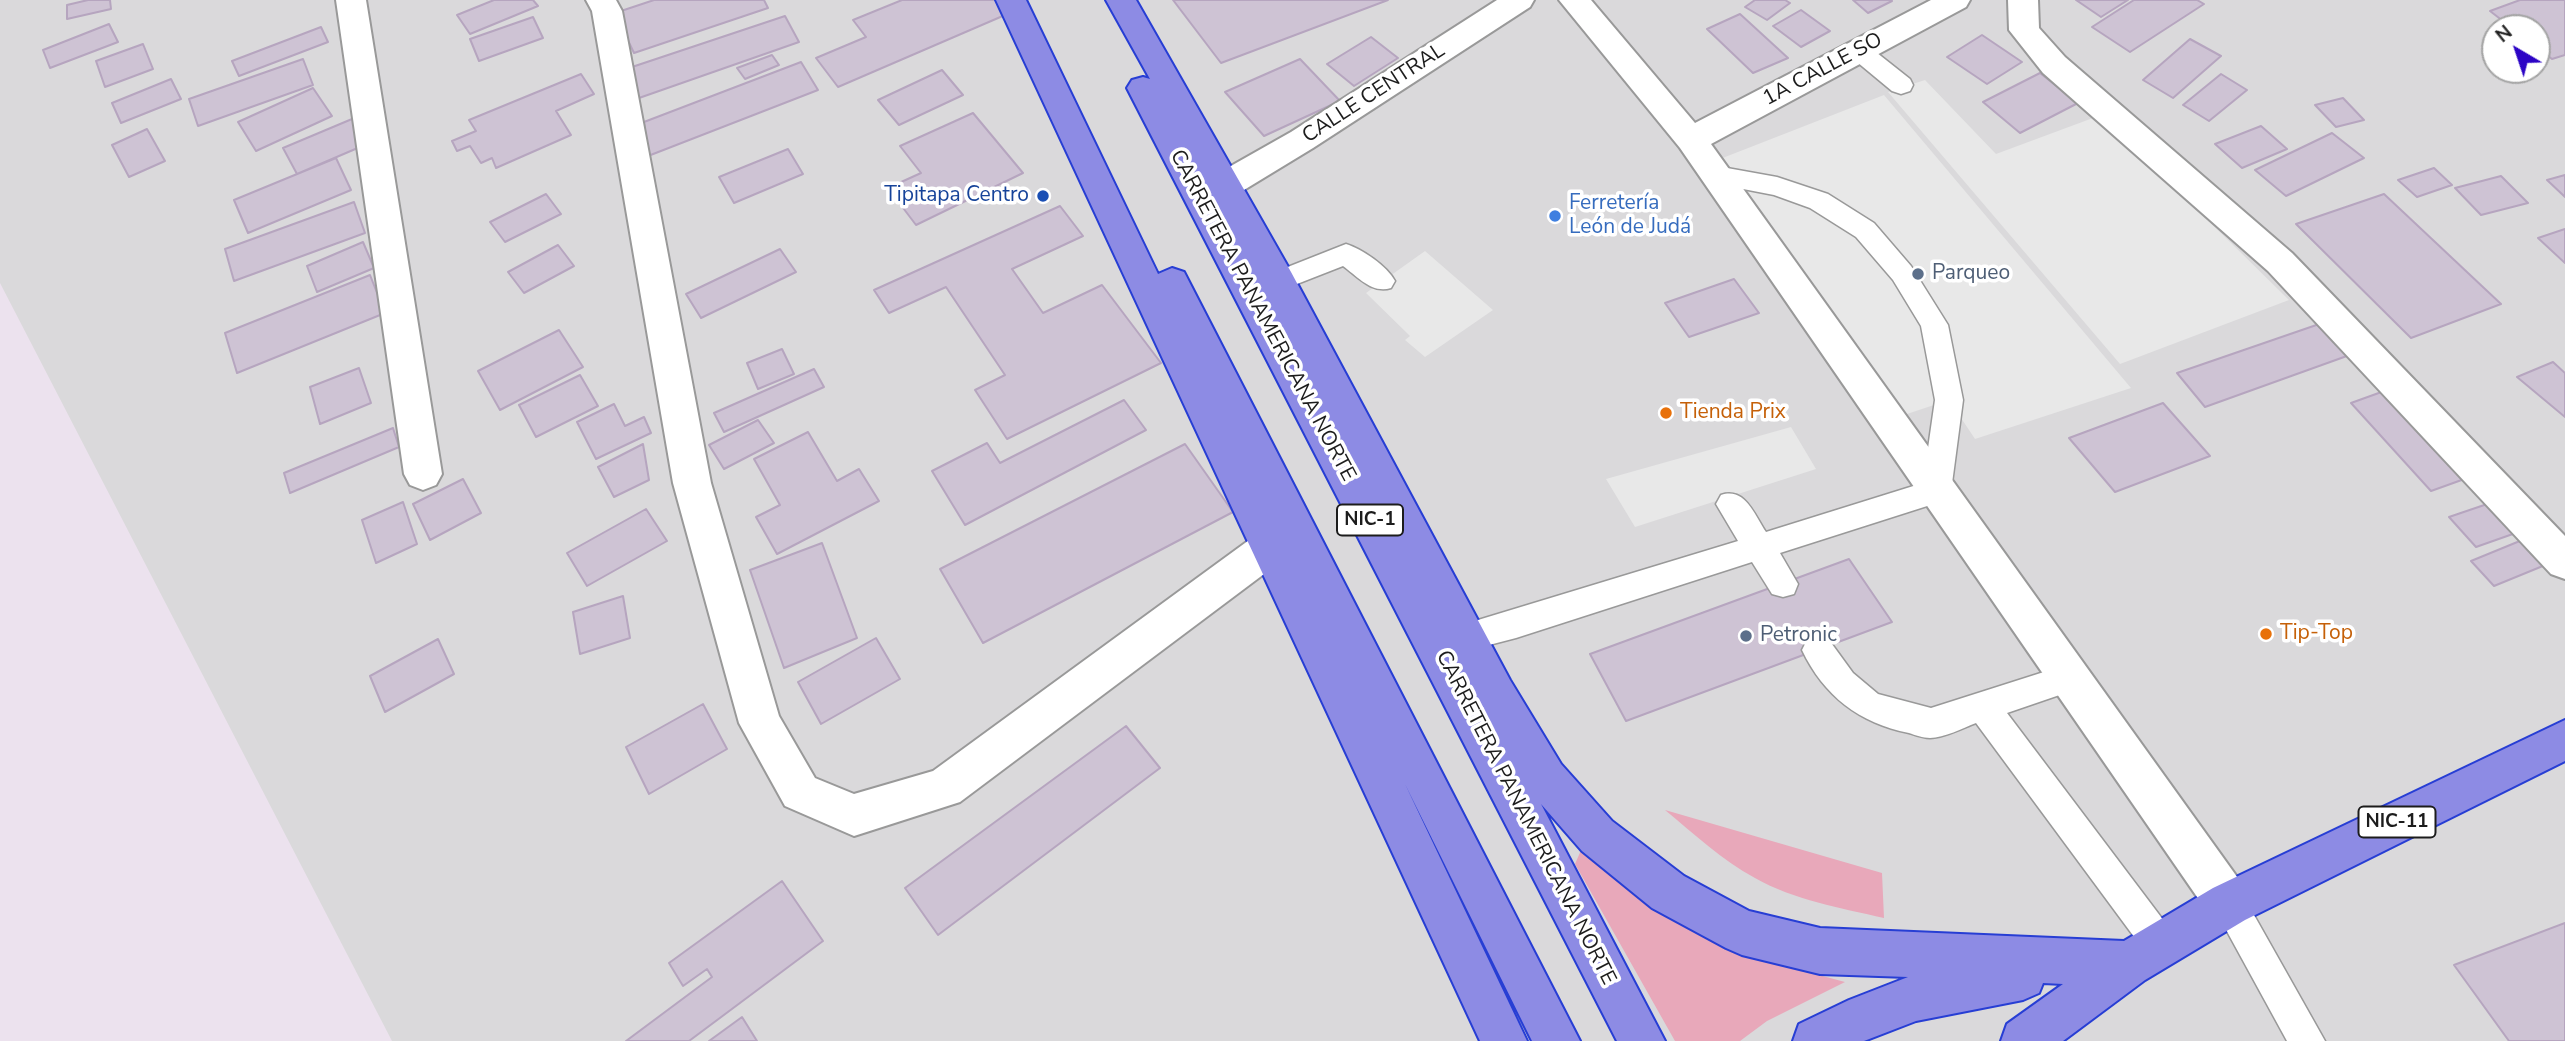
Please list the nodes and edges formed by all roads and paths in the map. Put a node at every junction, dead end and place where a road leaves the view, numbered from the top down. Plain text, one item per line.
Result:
1 (351, 0) edge
2 (601, 0) edge
3 (1011, 0) edge
4 (1096, 0) edge
5 (1121, 0) edge
6 (1519, 0) edge
7 (1574, 0) edge
8 (1955, 0) edge
9 (2023, 0) edge
10 (1034, 48) junction
11 (1859, 51) junction
12 (1900, 85) dead end
13 (1691, 139) junction
14 (1716, 175) junction
15 (1227, 184) junction
16 (1279, 281) junction
17 (1382, 281) dead end
18 (424, 474) dead end
19 (1936, 491) junction
20 (1731, 504) dead end
21 (1270, 547) junction
22 (1761, 547) junction
23 (2565, 562) edge
24 (1783, 584) dead end
25 (1465, 637) junction
26 (1818, 650) dead end
27 (2069, 678) junction
28 (1983, 706) junction
29 (2559, 751) edge
30 (2229, 904) junction
31 (2145, 954) junction
32 (1504, 1041) edge
33 (1557, 1041) edge
34 (1642, 1041) edge
35 (1816, 1041) edge
36 (2024, 1041) edge
37 (2068, 1041) edge
38 (2307, 1041) edge

1 - 18 street
2 - 21 street
3 - 10 highway
4 - 34 highway, CARRETERA PANAMERICANA NORTE / NIC-1
5 - 15 highway
6 - 15 street, CALLE CENTRAL
7 - 13 street
8 - 11 street, 1A CALLE SO
9 - 23 street
10 - 21 highway
10 - 33 highway
11 - 12 lane
11 - 13 street, 1A CALLE SO
13 - 14 street
14 - 19 street
14 - 19 lane
15 - 16 highway
16 - 17 lane
16 - 25 highway
19 - 22 lane
19 - 27 street
20 - 22 lane
21 - 32 highway
22 - 24 lane
22 - 25 lane
25 - 31 highway
26 - 28 lane
27 - 28 lane
27 - 30 street
28 - 31 lane
29 - 30 highway, NIC-11
30 - 31 highway, NIC-11
30 - 38 lane
31 - 35 highway, NIC-11
31 - 36 highway, NIC-11
31 - 37 highway

